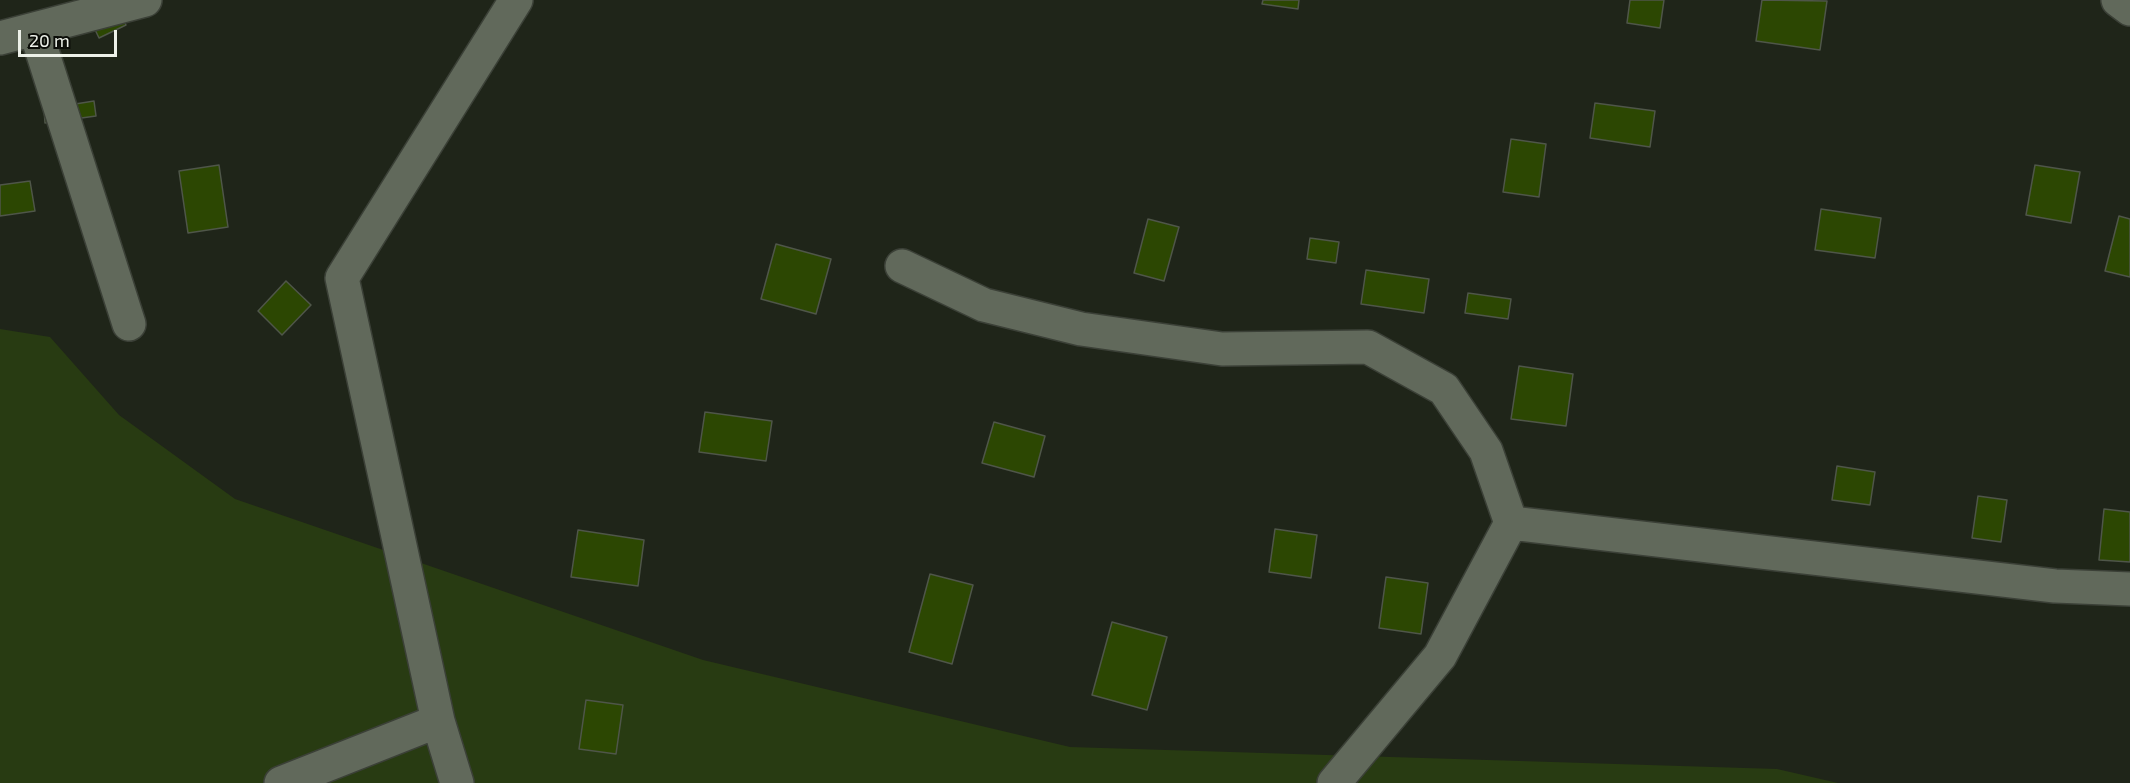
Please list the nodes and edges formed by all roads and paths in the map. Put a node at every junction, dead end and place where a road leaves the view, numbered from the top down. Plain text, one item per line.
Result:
1 (145, 0) edge
2 (516, 0) edge
3 (2118, 0) edge
4 (2130, 9) edge
5 (35, 28) junction
6 (0, 38) edge
7 (902, 266) dead end
8 (129, 324) dead end
9 (1511, 523) junction
10 (2130, 589) edge
11 (438, 721) junction
12 (281, 783) edge
13 (457, 783) edge
14 (1334, 783) edge

1 - 5 street
2 - 11 street
3 - 4 street
5 - 6 street
5 - 8 street
7 - 9 street
9 - 10 street
9 - 14 street
11 - 12 street
11 - 13 street

